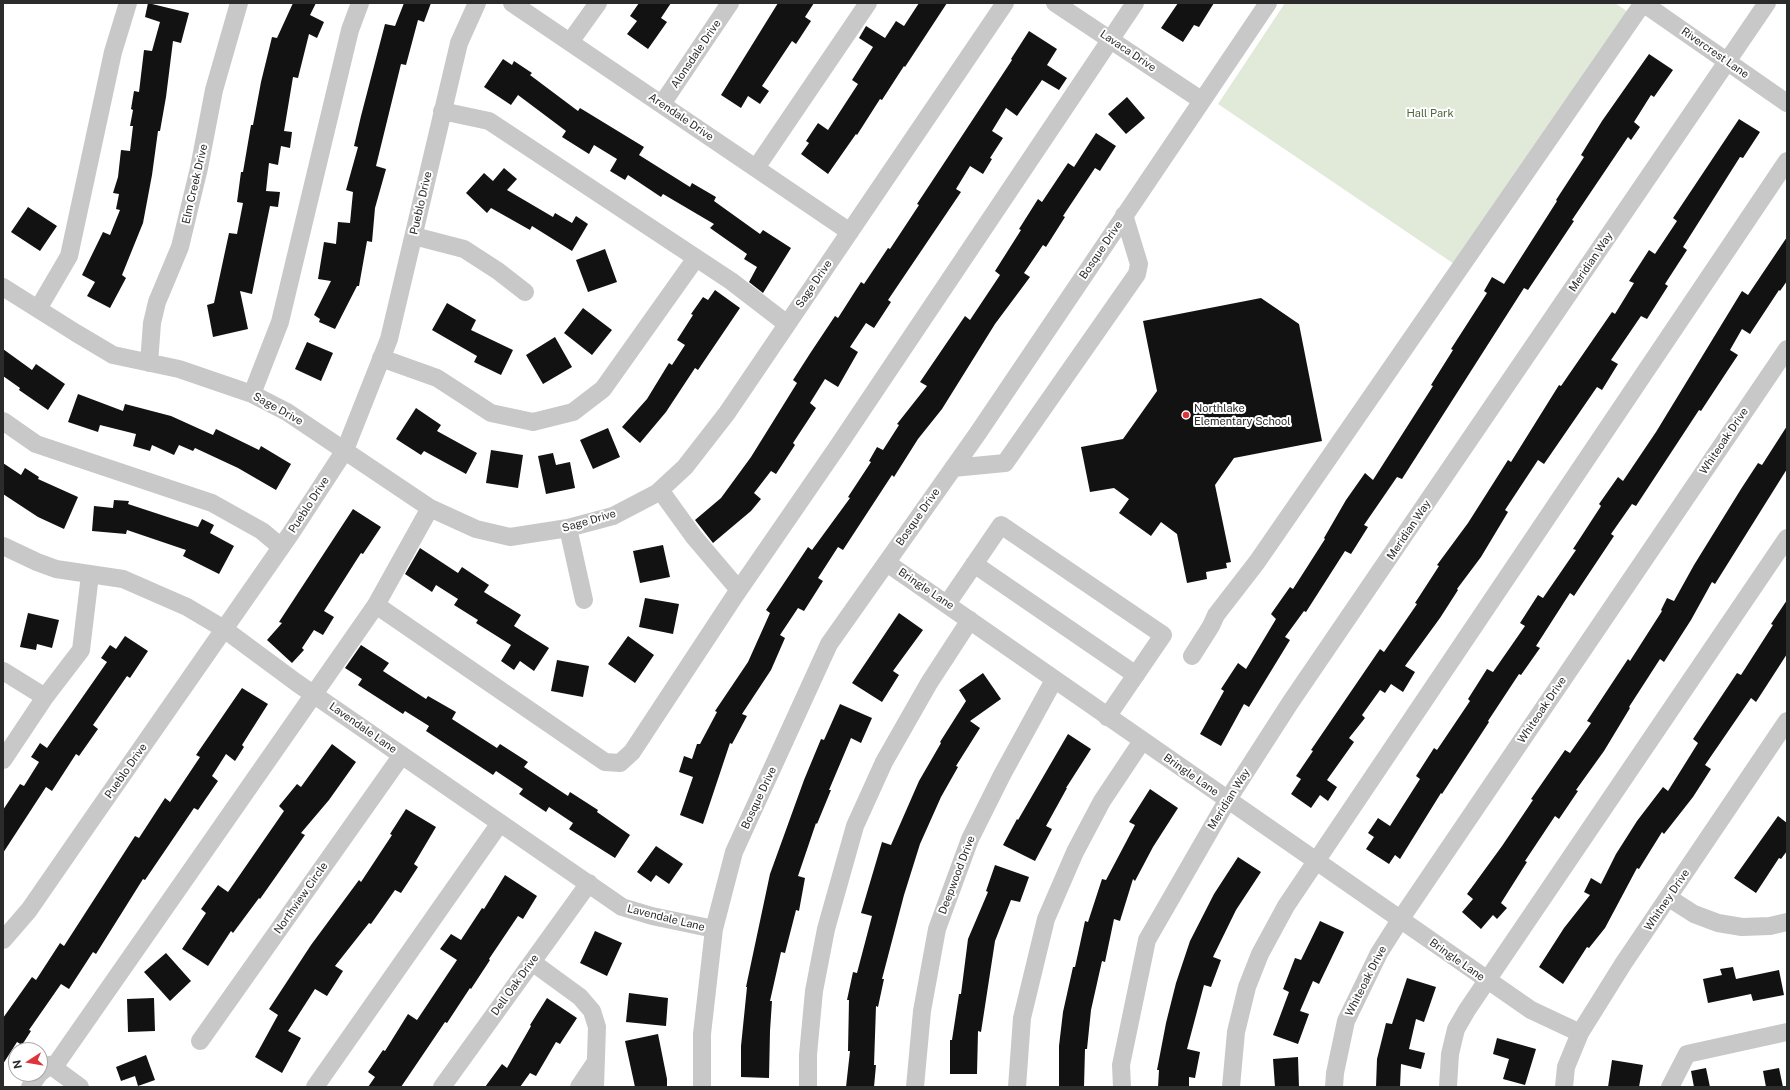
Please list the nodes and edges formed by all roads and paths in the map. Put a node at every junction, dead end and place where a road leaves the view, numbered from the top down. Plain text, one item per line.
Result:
1 (128, 3) edge
2 (239, 3) edge
3 (360, 3) edge
4 (477, 3) edge
5 (512, 3) edge
6 (598, 3) edge
7 (730, 3) edge
8 (868, 3) edge
9 (1005, 3) edge
10 (1055, 3) edge
11 (1135, 3) edge
12 (1268, 3) edge
13 (1643, 3) edge
14 (1767, 3) edge
15 (1111, 40) junction
16 (570, 42) junction
17 (1728, 62) junction
18 (1201, 100) junction
19 (1787, 103) edge
20 (662, 104) junction
21 (442, 111) junction
22 (1787, 161) edge
23 (756, 168) junction
24 (1124, 215) junction
25 (850, 232) junction
26 (414, 236) junction
27 (696, 258) junction
28 (3, 286) edge
29 (525, 292) dead end
30 (38, 309) junction
31 (787, 324) junction
32 (1787, 349) edge
33 (381, 358) junction
34 (149, 363) junction
35 (252, 394) junction
36 (3, 421) edge
37 (345, 450) junction
38 (953, 468) junction
39 (660, 490) junction
40 (430, 508) junction
41 (568, 528) junction
42 (1787, 538) edge
43 (3, 546) edge
44 (282, 547) junction
45 (887, 563) junction
46 (974, 564) junction
47 (90, 575) junction
48 (739, 590) junction
49 (584, 600) dead end
50 (947, 604) junction
51 (376, 605) junction
52 (970, 620) junction
53 (224, 629) junction
54 (1192, 656) dead end
55 (3, 671) edge
56 (1136, 675) junction
57 (1054, 680) junction
58 (313, 694) junction
59 (45, 697) junction
60 (1107, 717) junction
61 (1787, 721) edge
62 (1142, 741) junction
63 (402, 755) junction
64 (3, 760) edge
65 (1227, 801) junction
66 (500, 823) junction
67 (1315, 861) junction
68 (588, 884) junction
69 (1669, 898) junction
70 (1787, 908) edge
71 (1400, 920) junction
72 (1781, 923) edge
73 (714, 929) junction
74 (3, 940) edge
75 (532, 962) junction
76 (1487, 980) junction
77 (1787, 1032) edge
78 (1580, 1033) junction
79 (200, 1041) dead end
80 (595, 1063) junction
81 (48, 1065) edge
82 (48, 1073) edge
83 (80, 1087) edge
84 (315, 1087) edge
85 (442, 1087) edge
86 (579, 1087) edge
87 (595, 1087) edge
88 (702, 1087) edge
89 (808, 1087) edge
90 (915, 1087) edge
91 (1017, 1087) edge
92 (1122, 1087) edge
93 (1231, 1087) edge
94 (1334, 1087) edge
95 (1448, 1087) edge
96 (1564, 1087) edge
97 (1670, 1087) edge

1 - 30 street
2 - 34 street, Elm Creek Drive
3 - 35 street
4 - 21 street, Pueblo Drive
5 - 16 street, Arendale Drive
6 - 16 street
7 - 20 street, Alonsdale Drive
8 - 23 street
9 - 25 street, Sage Drive
10 - 15 street, Lavaca Drive
11 - 15 street
12 - 18 street, Bosque Drive
13 - 17 street, Rivercrest Lane
13 - 54 street
14 - 17 street, Meridian Way
15 - 18 street, Lavaca Drive
15 - 48 street
16 - 20 street, Arendale Drive
17 - 19 street, Rivercrest Lane
17 - 65 street, Meridian Way
18 - 24 street, Bosque Drive
20 - 23 street, Arendale Drive
21 - 26 street, Pueblo Drive
21 - 27 street
22 - 67 street
23 - 25 street, Arendale Drive
24 - 38 street, Bosque Drive
24 - 38 street
25 - 31 street, Sage Drive
26 - 29 street
26 - 33 street, Pueblo Drive
27 - 31 street
27 - 33 street
28 - 30 street, Sage Drive
30 - 34 street, Sage Drive
31 - 39 street, Sage Drive
32 - 71 street, Whiteoak Drive
33 - 37 street, Pueblo Drive
34 - 35 street, Sage Drive
35 - 37 street, Sage Drive
36 - 44 street
37 - 40 street, Sage Drive
37 - 44 street, Pueblo Drive
38 - 45 street, Bosque Drive
39 - 41 street, Sage Drive
39 - 48 street
40 - 41 street, Sage Drive
40 - 51 street
41 - 49 street
42 - 76 street
43 - 47 street, Lavendale Lane
44 - 53 street, Pueblo Drive
45 - 50 street, Bringle Lane
45 - 73 street, Bosque Drive
46 - 50 street
46 - 56 street
46 - 56 street
47 - 53 street, Lavendale Lane
47 - 59 street
48 - 51 street
50 - 52 street, Bringle Lane
51 - 58 street
52 - 57 street, Bringle Lane
52 - 89 street
53 - 58 street, Lavendale Lane
53 - 74 street, Pueblo Drive
55 - 59 street
56 - 60 street
57 - 60 street, Bringle Lane
57 - 90 street, Deepwood Drive
58 - 63 street, Lavendale Lane
58 - 81 street
59 - 64 street
60 - 62 street, Bringle Lane
61 - 69 street, Whitney Drive
62 - 65 street, Bringle Lane
62 - 91 street
63 - 66 street, Lavendale Lane
63 - 79 street, Northview Circle
65 - 67 street, Bringle Lane
65 - 92 street, Meridian Way
66 - 68 street, Lavendale Lane
66 - 84 street
67 - 71 street, Bringle Lane
67 - 93 street
68 - 73 street, Lavendale Lane
68 - 75 street, Dell Oak Drive
69 - 72 street
69 - 78 street, Whitney Drive
70 - 72 street
71 - 76 street, Bringle Lane
71 - 94 street, Whiteoak Drive
73 - 88 street, Bosque Drive
75 - 80 street
75 - 85 street, Dell Oak Drive
76 - 78 street, Bringle Lane
76 - 95 street
77 - 97 street
78 - 96 street, Whitney Drive
80 - 86 street
80 - 87 street
82 - 83 street

